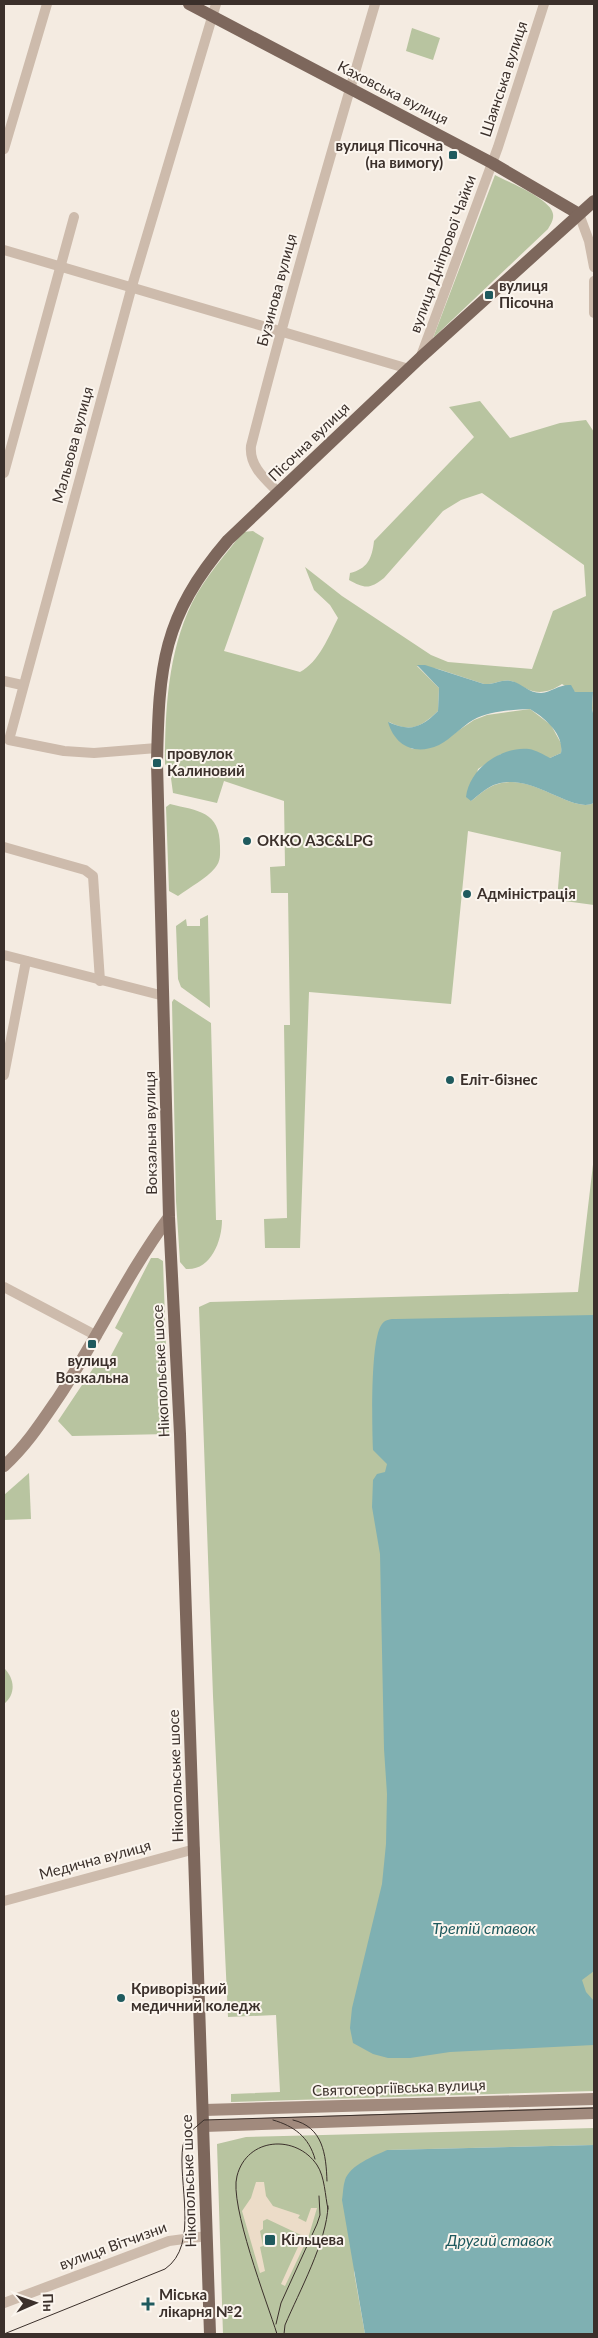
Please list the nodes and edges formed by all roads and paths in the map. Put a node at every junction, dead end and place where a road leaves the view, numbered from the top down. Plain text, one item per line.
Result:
1 (47, 4) edge
2 (189, 4) edge
3 (375, 4) edge
4 (544, 4) edge
5 (214, 10) edge
6 (349, 88) junction
7 (4, 148) edge
8 (492, 162) junction
9 (594, 201) edge
10 (579, 214) junction
11 (74, 217) dead end
12 (4, 250) edge
13 (594, 267) edge
14 (61, 268) junction
15 (594, 281) edge
16 (132, 286) junction
17 (594, 313) edge
18 (281, 330) junction
19 (421, 357) junction
20 (409, 369) junction
21 (4, 473) edge
22 (279, 493) junction
23 (4, 681) edge
24 (22, 685) junction
25 (6, 739) edge
26 (157, 748) junction
27 (4, 847) edge
28 (4, 955) edge
29 (26, 961) junction
30 (100, 981) junction
31 (164, 996) junction
32 (4, 1068) edge
33 (169, 1217) junction
34 (4, 1287) edge
35 (96, 1336) junction
36 (4, 1466) edge
37 (194, 1849) junction
38 (4, 1901) edge
39 (594, 2099) edge
40 (204, 2110) junction
41 (594, 2113) edge
42 (204, 2126) junction
43 (207, 2236) junction
44 (4, 2303) edge
45 (210, 2334) edge

1 - 7 street
2 - 5 main road, Каховська вулиця
3 - 6 street, Бузинова вулиця
4 - 8 street, Шаянська вулиця
5 - 6 main road, Каховська вулиця
5 - 16 street, Мальвова вулиця
6 - 8 main road, Каховська вулиця
6 - 18 street, Бузинова вулиця
8 - 10 main road, Каховська вулиця
8 - 19 street, вулиця Дніпрової Чайки
9 - 10 main road, Пісочна вулиця
10 - 13 street
10 - 19 main road, Пісочна вулиця
11 - 14 street
12 - 14 street
14 - 16 street
14 - 21 street
15 - 17 street
16 - 18 street
16 - 24 street, Мальвова вулиця
18 - 20 street
18 - 22 street, Бузинова вулиця
19 - 20 main road, Пісочна вулиця
20 - 22 main road, Пісочна вулиця
22 - 26 main road, Пісочна вулиця
23 - 24 street
24 - 25 street, Мальвова вулиця
25 - 26 street, Мальвова вулиця
26 - 31 main road, Вокзальна вулиця
27 - 30 street
28 - 29 street
29 - 30 street
29 - 32 street
30 - 31 street
31 - 33 main road, Вокзальна вулиця
33 - 35 main road
33 - 37 main road, Нікопольське шосе
34 - 35 street
35 - 36 main road
37 - 38 street, Медична вулиця
37 - 40 main road, Нікопольське шосе
39 - 40 main road, Святогеоргіївська вулиця
40 - 42 main road, Нікопольське шосе
41 - 42 main road, Святогеоргіївська вулиця
42 - 43 main road, Нікопольське шосе
43 - 44 street, вулиця Вітчизни
43 - 45 main road, Нікопольське шосе

